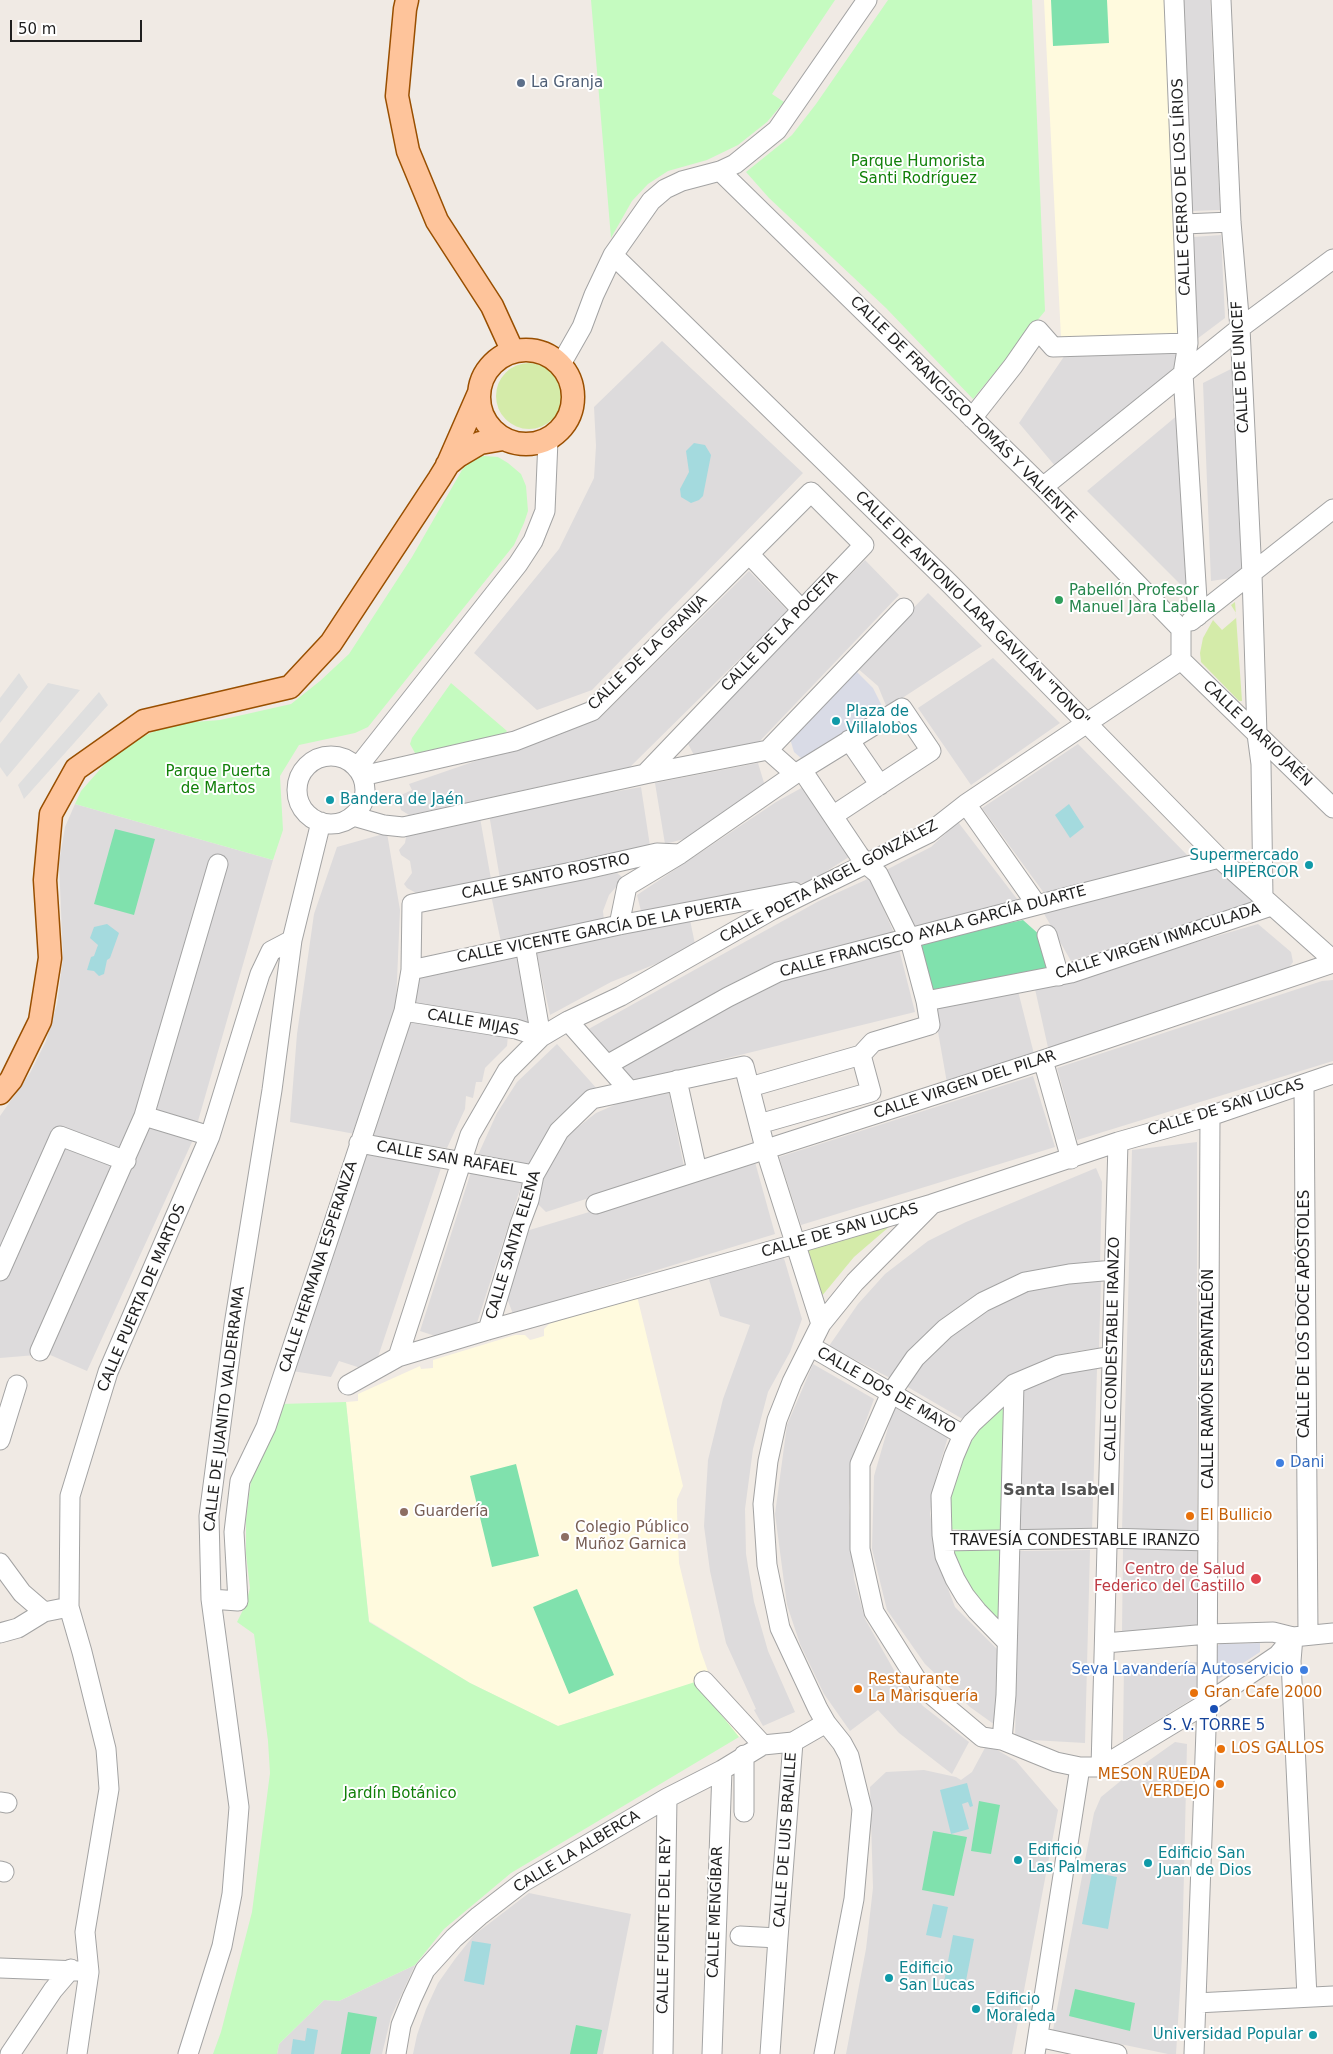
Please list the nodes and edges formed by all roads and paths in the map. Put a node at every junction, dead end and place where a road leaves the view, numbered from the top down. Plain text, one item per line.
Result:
1 (407, 0) edge
2 (867, 0) edge
3 (1174, 0) edge
4 (1221, 0) edge
5 (720, 171) junction
6 (1231, 222) junction
7 (1184, 224) junction
8 (613, 255) junction
9 (1333, 259) edge
10 (1240, 328) junction
11 (1188, 343) junction
12 (513, 352) junction
13 (561, 364) junction
14 (1183, 374) junction
15 (479, 393) junction
16 (972, 418) junction
17 (503, 439) junction
18 (548, 440) junction
19 (447, 466) junction
20 (1043, 487) junction
21 (812, 492) joint
22 (1333, 509) edge
23 (750, 555) junction
24 (1252, 574) junction
25 (904, 608) dead end
26 (801, 609) junction
27 (1198, 616) junction
28 (1181, 628) junction
29 (1181, 660) junction
30 (1086, 724) junction
31 (1257, 734) junction
32 (849, 740) junction
33 (768, 750) junction
34 (360, 772) junction
35 (799, 772) junction
36 (645, 774) junction
37 (880, 785) junction
38 (966, 804) junction
39 (1333, 808) edge
40 (353, 816) junction
41 (834, 816) junction
42 (320, 822) junction
43 (680, 854) junction
44 (1218, 858) junction
45 (218, 864) dead end
46 (866, 864) junction
47 (817, 888) junction
48 (1267, 902) junction
49 (412, 904) joint
50 (1037, 905) junction
51 (619, 925) junction
52 (1047, 934) dead end
53 (909, 937) junction
54 (292, 940) junction
55 (525, 945) junction
56 (1333, 961) edge
57 (411, 970) junction
58 (1058, 976) junction
59 (926, 1001) junction
60 (404, 1011) junction
61 (568, 1021) junction
62 (541, 1036) junction
63 (862, 1055) junction
64 (1043, 1060) junction
65 (607, 1065) junction
66 (1333, 1074) edge
67 (677, 1080) junction
68 (1304, 1084) junction
69 (750, 1086) junction
70 (629, 1090) junction
71 (0, 1093) edge
72 (144, 1116) junction
73 (1210, 1116) junction
74 (759, 1124) junction
75 (210, 1136) junction
76 (1118, 1142) junction
77 (360, 1143) junction
78 (765, 1148) junction
79 (1071, 1159) junction
80 (126, 1161) junction
81 (462, 1162) junction
82 (697, 1171) junction
83 (534, 1175) junction
84 (596, 1204) dead end
85 (932, 1204) junction
86 (795, 1244) junction
87 (1114, 1270) junction
88 (0, 1271) edge
89 (821, 1324) junction
90 (488, 1330) junction
91 (810, 1346) junction
92 (40, 1351) dead end
93 (1112, 1356) junction
94 (398, 1357) junction
95 (1014, 1384) junction
96 (17, 1385) dead end
97 (348, 1385) dead end
98 (890, 1393) junction
99 (963, 1435) junction
100 (0, 1440) edge
101 (1108, 1538) junction
102 (1010, 1541) junction
103 (1208, 1541) junction
104 (943, 1542) junction
105 (0, 1563) edge
106 (211, 1599) junction
107 (69, 1606) junction
108 (44, 1612) junction
109 (0, 1633) edge
110 (1333, 1633) edge
111 (1208, 1634) junction
112 (1300, 1635) junction
113 (1007, 1642) junction
114 (1105, 1643) junction
115 (704, 1681) dead end
116 (1207, 1703) junction
117 (826, 1723) junction
118 (1002, 1740) junction
119 (793, 1742) junction
120 (763, 1744) junction
121 (744, 1755) junction
122 (1080, 1767) junction
123 (1101, 1767) junction
124 (722, 1770) junction
125 (667, 1798) junction
126 (744, 1812) dead end
127 (740, 1936) dead end
128 (778, 1938) junction
129 (0, 1968) edge
130 (80, 1971) junction
131 (1333, 1996) edge
132 (1307, 1997) junction
133 (1196, 2003) junction
134 (1037, 2046) edge
135 (663, 2053) edge
136 (10, 2054) edge
137 (77, 2054) edge
138 (188, 2054) edge
139 (396, 2054) edge
140 (712, 2054) edge
141 (770, 2054) edge
142 (824, 2054) edge
143 (1117, 2054) edge
144 (1194, 2054) edge

1 - 12 main road
2 - 5 street
3 - 7 street, CALLE CERRO DE LOS LÍRIOS
4 - 6 street, CALLE DE UNICEF
5 - 8 street
5 - 16 street, CALLE DE FRANCISCO TOMÁS Y VALIENTE
6 - 7 street
6 - 10 street, CALLE DE UNICEF
7 - 11 street, CALLE CERRO DE LOS LÍRIOS
8 - 13 street
8 - 30 street, CALLE DE ANTONIO LARA GAVILÁN "TONO"
9 - 10 street
10 - 14 street
10 - 24 street, CALLE DE UNICEF
11 - 14 street, CALLE CERRO DE LOS LÍRIOS
11 - 16 street
12 - 13 main road
12 - 15 main road
13 - 18 main road
14 - 20 street
14 - 27 street, CALLE CERRO DE LOS LÍRIOS
15 - 17 main road
15 - 19 main road
16 - 20 street, CALLE DE FRANCISCO TOMÁS Y VALIENTE
17 - 18 main road
17 - 19 main road
18 - 34 street
19 - 71 main road
20 - 28 street, CALLE DE FRANCISCO TOMÁS Y VALIENTE
21 - 23 street, CALLE DE LA GRANJA
21 - 26 street, CALLE DE LA POCETA
22 - 24 street
23 - 26 street
23 - 34 street, CALLE DE LA GRANJA
24 - 27 street
24 - 31 street, CALLE DE UNICEF
25 - 33 street
26 - 36 street, CALLE DE LA POCETA
27 - 28 street
28 - 29 street
29 - 30 street, CALLE POETA ÁNGEL GONZÁLEZ
29 - 31 street, CALLE DIARIO JAÉN
30 - 38 street, CALLE POETA ÁNGEL GONZÁLEZ
30 - 44 street, CALLE DE ANTONIO LARA GAVILÁN "TONO"
31 - 39 street, CALLE DIARIO JAÉN
31 - 48 street, CALLE DE UNICEF
32 - 35 street, CALLE SANTO ROSTRO
32 - 37 street
32 - 37 street, CALLE SANTO ROSTRO
33 - 35 street
33 - 36 street
34 - 40 street
34 - 42 street
35 - 41 street
35 - 43 street, CALLE SANTO ROSTRO
36 - 40 street
37 - 41 street
38 - 46 street, CALLE POETA ÁNGEL GONZÁLEZ
38 - 50 street
40 - 42 street
41 - 46 street
42 - 54 street, CALLE DE JUANITO VALDERRAMA
43 - 49 street, CALLE SANTO ROSTRO
43 - 51 street, CALLE SANTO ROSTRO
44 - 48 street, CALLE DE ANTONIO LARA GAVILÁN "TONO"
44 - 50 street, CALLE FRANCISCO AYALA GARCÍA DUARTE
45 - 72 street
46 - 47 street, CALLE POETA ÁNGEL GONZÁLEZ
46 - 53 street
47 - 51 street, CALLE VICENTE GARCÍA DE LA PUERTA
47 - 61 street, CALLE POETA ÁNGEL GONZÁLEZ
48 - 56 street, CALLE DE ANTONIO LARA GAVILÁN "TONO"
48 - 58 street, CALLE VIRGEN INMACULADA
49 - 57 street, CALLE HERMANA ESPERANZA
50 - 53 street, CALLE FRANCISCO AYALA GARCÍA DUARTE
51 - 55 street, CALLE VICENTE GARCÍA DE LA PUERTA
52 - 58 street
53 - 59 street
53 - 65 street, CALLE FRANCISCO AYALA GARCÍA DUARTE
54 - 75 street, CALLE PUERTA DE MARTOS
54 - 106 street, CALLE DE JUANITO VALDERRAMA
55 - 57 street, CALLE VICENTE GARCÍA DE LA PUERTA
55 - 62 street
56 - 64 street, CALLE VIRGEN DEL PILAR
57 - 60 street, CALLE HERMANA ESPERANZA
58 - 59 street, CALLE VIRGEN INMACULADA
59 - 63 street
60 - 62 street, CALLE MIJAS
60 - 77 street, CALLE HERMANA ESPERANZA
61 - 62 street, CALLE POETA ÁNGEL GONZÁLEZ
61 - 65 street
62 - 81 street, CALLE POETA ÁNGEL GONZÁLEZ
63 - 69 street
63 - 74 street
64 - 78 street, CALLE VIRGEN DEL PILAR
64 - 79 street
65 - 70 street
66 - 68 street, CALLE DE SAN LUCAS
67 - 69 street, CALLE SANTA ELENA
67 - 70 street, CALLE SANTA ELENA
67 - 82 street
68 - 73 street, CALLE DE SAN LUCAS
68 - 112 street, CALLE DE LOS DOCE APÓSTOLES
69 - 74 street
70 - 83 street, CALLE SANTA ELENA
72 - 75 street
72 - 80 street
73 - 76 street, CALLE DE SAN LUCAS
73 - 103 street, CALLE RAMÓN ESPANTALEÓN
74 - 78 street
75 - 107 street, CALLE PUERTA DE MARTOS
76 - 79 street, CALLE DE SAN LUCAS
76 - 87 street, CALLE CONDESTABLE IRANZO
77 - 81 street, CALLE SAN RAFAEL
77 - 106 street, CALLE HERMANA ESPERANZA
78 - 82 street, CALLE VIRGEN DEL PILAR
78 - 86 street
79 - 85 street, CALLE DE SAN LUCAS
80 - 88 street
80 - 92 street
81 - 83 street, CALLE SAN RAFAEL
81 - 94 street, CALLE POETA ÁNGEL GONZÁLEZ
82 - 84 street, CALLE VIRGEN DEL PILAR
83 - 90 street, CALLE SANTA ELENA
85 - 86 street, CALLE DE SAN LUCAS
85 - 89 street
86 - 89 street
86 - 90 street, CALLE DE SAN LUCAS
87 - 93 street, CALLE CONDESTABLE IRANZO
87 - 98 street
89 - 91 street
90 - 94 street, CALLE DE SAN LUCAS
91 - 98 street, CALLE DOS DE MAYO
91 - 117 street
93 - 95 street
93 - 101 street, CALLE CONDESTABLE IRANZO
94 - 97 street, CALLE DE SAN LUCAS
95 - 99 street
95 - 102 street
96 - 100 street
98 - 99 street, CALLE DOS DE MAYO
98 - 118 street
99 - 104 street
101 - 102 street, TRAVESÍA CONDESTABLE IRANZO
101 - 103 street, TRAVESÍA CONDESTABLE IRANZO
101 - 114 street, CALLE CONDESTABLE IRANZO
102 - 104 street, TRAVESÍA CONDESTABLE IRANZO
102 - 113 street
103 - 111 street, CALLE RAMÓN ESPANTALEÓN
104 - 113 street
105 - 108 street
106 - 138 street, CALLE DE JUANITO VALDERRAMA
107 - 108 street
107 - 130 street, CALLE PUERTA DE MARTOS
108 - 109 street
110 - 112 street
111 - 112 street
111 - 114 street
111 - 116 street, CALLE RAMÓN ESPANTALEÓN
112 - 116 street
112 - 132 street, CALLE DE LOS DOCE APÓSTOLES
113 - 118 street
114 - 123 street, CALLE CONDESTABLE IRANZO
115 - 120 street
116 - 123 street
116 - 133 street, CALLE RAMÓN ESPANTALEÓN
117 - 119 street, CALLE LA ALBERCA
117 - 142 street
118 - 122 street
119 - 120 street, CALLE LA ALBERCA
119 - 128 street, CALLE DE LUIS BRAILLE
120 - 121 street, CALLE LA ALBERCA
121 - 124 street, CALLE LA ALBERCA
121 - 126 street
122 - 123 street
122 - 134 street
124 - 125 street, CALLE LA ALBERCA
124 - 140 street, CALLE MENGÍBAR
125 - 135 street, CALLE FUENTE DEL REY
125 - 139 street, CALLE LA ALBERCA
127 - 128 street, CALLE DE LUIS BRAILLE
128 - 141 street, CALLE DE LUIS BRAILLE
129 - 130 street
130 - 136 street
130 - 137 street, CALLE PUERTA DE MARTOS
131 - 132 street
132 - 133 street
133 - 144 street, CALLE RAMÓN ESPANTALEÓN
134 - 143 street

